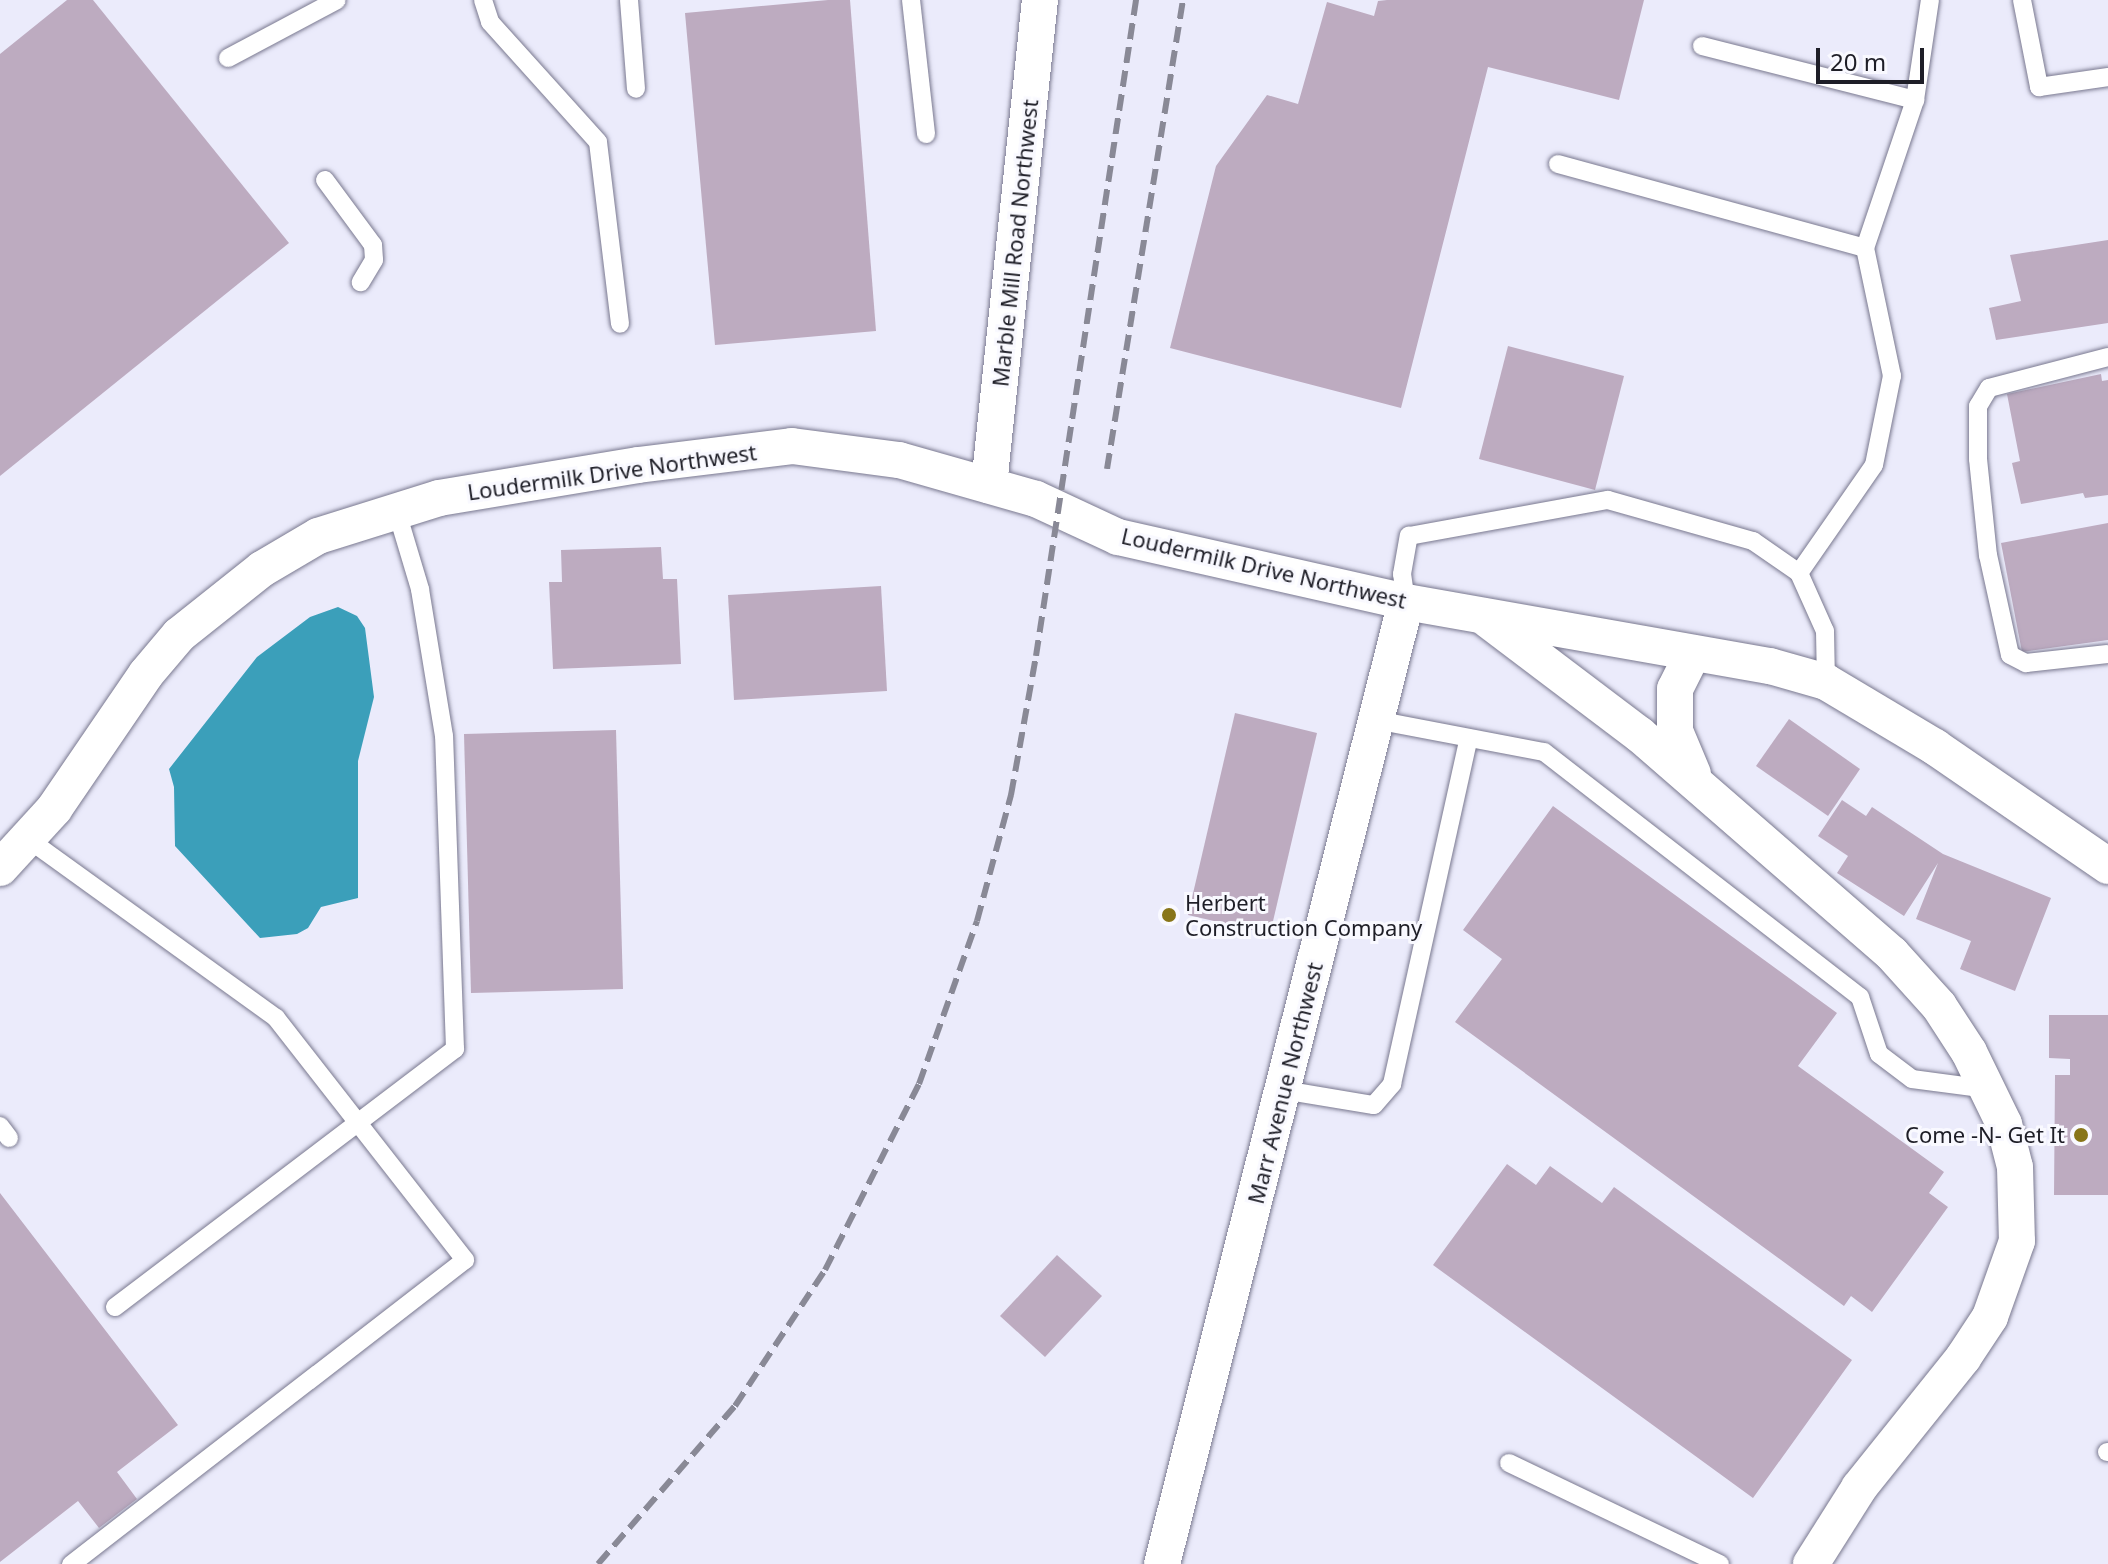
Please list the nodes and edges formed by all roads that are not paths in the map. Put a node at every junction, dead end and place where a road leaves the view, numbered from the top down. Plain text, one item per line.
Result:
1 (337, 0) edge
2 (483, 0) edge
3 (629, 0) edge
4 (911, 0) edge
5 (1040, 0) edge
6 (1930, 0) edge
7 (2022, 0) edge
8 (1702, 46) dead end
9 (228, 58) dead end
10 (2108, 77) edge
11 (636, 89) dead end
12 (1915, 100) junction
13 (926, 134) dead end
14 (1558, 164) dead end
15 (325, 180) dead end
16 (1865, 248) junction
17 (361, 282) dead end
18 (620, 324) dead end
19 (2108, 357) edge
20 (989, 485) junction
21 (396, 509) junction
22 (1799, 573) junction
23 (1406, 602) junction
24 (1481, 615) junction
25 (1693, 653) junction
26 (2108, 654) edge
27 (1826, 682) junction
28 (1376, 720) junction
29 (1469, 738) junction
30 (1697, 783) junction
31 (28, 839) junction
32 (2108, 866) edge
33 (0, 868) edge
34 (1988, 1089) junction
35 (1283, 1090) junction
36 (358, 1123) junction
37 (115, 1307) dead end
38 (1509, 1463) dead end
39 (71, 1564) edge
40 (1162, 1564) edge
41 (1720, 1564) edge
42 (1811, 1564) edge

1 - 9 lane
2 - 18 lane
3 - 11 lane
4 - 13 lane
5 - 20 street, Marble Mill Road Northwest
6 - 12 lane
7 - 10 lane
8 - 12 lane
12 - 16 lane
14 - 16 lane
15 - 17 lane
16 - 22 lane
19 - 26 lane
20 - 21 street, Loudermilk Drive Northwest
20 - 23 street, Loudermilk Drive Northwest
21 - 31 street, Loudermilk Drive Northwest
21 - 36 lane
22 - 23 lane
22 - 27 lane
23 - 24 street, Loudermilk Drive Northwest
23 - 28 street, Marr Avenue Northwest
24 - 25 street, Loudermilk Drive Northwest
24 - 30 street
25 - 27 street, Loudermilk Drive Northwest
25 - 30 street
27 - 32 street, Loudermilk Drive Northwest
28 - 29 lane
28 - 35 street, Marr Avenue Northwest
29 - 34 lane
29 - 35 lane
30 - 34 street
31 - 33 street, Loudermilk Drive Northwest
31 - 36 lane
34 - 42 street
35 - 40 street, Marr Avenue Northwest
36 - 37 lane
36 - 39 lane
38 - 41 lane

